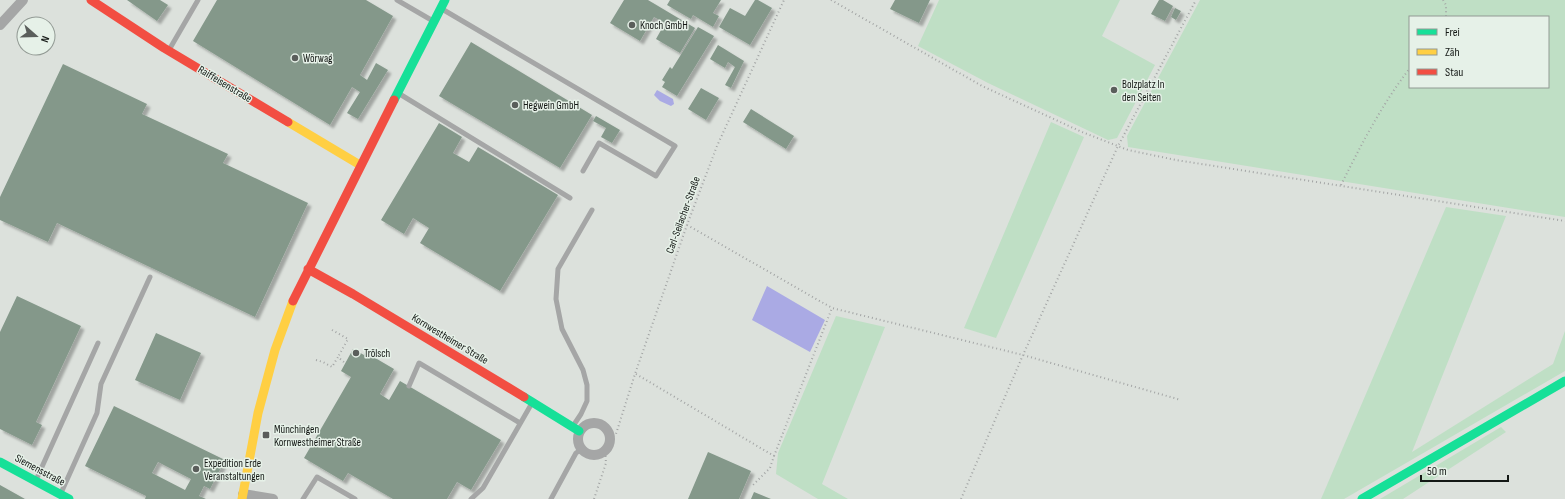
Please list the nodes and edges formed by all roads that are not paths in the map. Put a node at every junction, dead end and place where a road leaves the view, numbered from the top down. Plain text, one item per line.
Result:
1 (23, 0) edge
2 (91, 0) edge
3 (198, 0) edge
4 (397, 0) edge
5 (443, 4) edge
6 (434, 21) junction
7 (0, 25) edge
8 (169, 50) junction
9 (398, 92) junction
10 (360, 165) junction
11 (583, 171) dead end
12 (570, 198) dead end
13 (592, 210) dead end
14 (308, 268) junction
15 (150, 277) dead end
16 (98, 343) dead end
17 (1565, 381) edge
18 (409, 386) dead end
19 (532, 402) junction
20 (520, 423) junction
21 (575, 429) junction
22 (582, 449) junction
23 (0, 462) edge
24 (36, 481) junction
25 (60, 494) junction
26 (243, 496) edge
27 (69, 499) edge
28 (273, 499) edge
29 (303, 499) edge
30 (355, 499) edge
31 (471, 499) edge
32 (551, 499) edge
33 (1362, 499) edge

1 - 7 street
2 - 8 street, Raiffeisenstraße
3 - 8 lane
4 - 6 lane
5 - 6 street
5 - 11 lane
6 - 9 street
8 - 10 street, Raiffeisenstraße
9 - 10 street
9 - 12 lane
10 - 14 street
13 - 21 lane
14 - 19 street, Kornwestheimer Straße
14 - 26 street
15 - 25 lane
16 - 24 lane
17 - 33 street
18 - 20 lane
19 - 20 lane
19 - 21 street, Kornwestheimer Straße
20 - 31 lane
21 - 22 street
21 - 22 street
22 - 32 lane
23 - 24 street, Siemensstraße
24 - 25 street, Siemensstraße
25 - 27 street, Siemensstraße
26 - 28 street
29 - 30 lane

